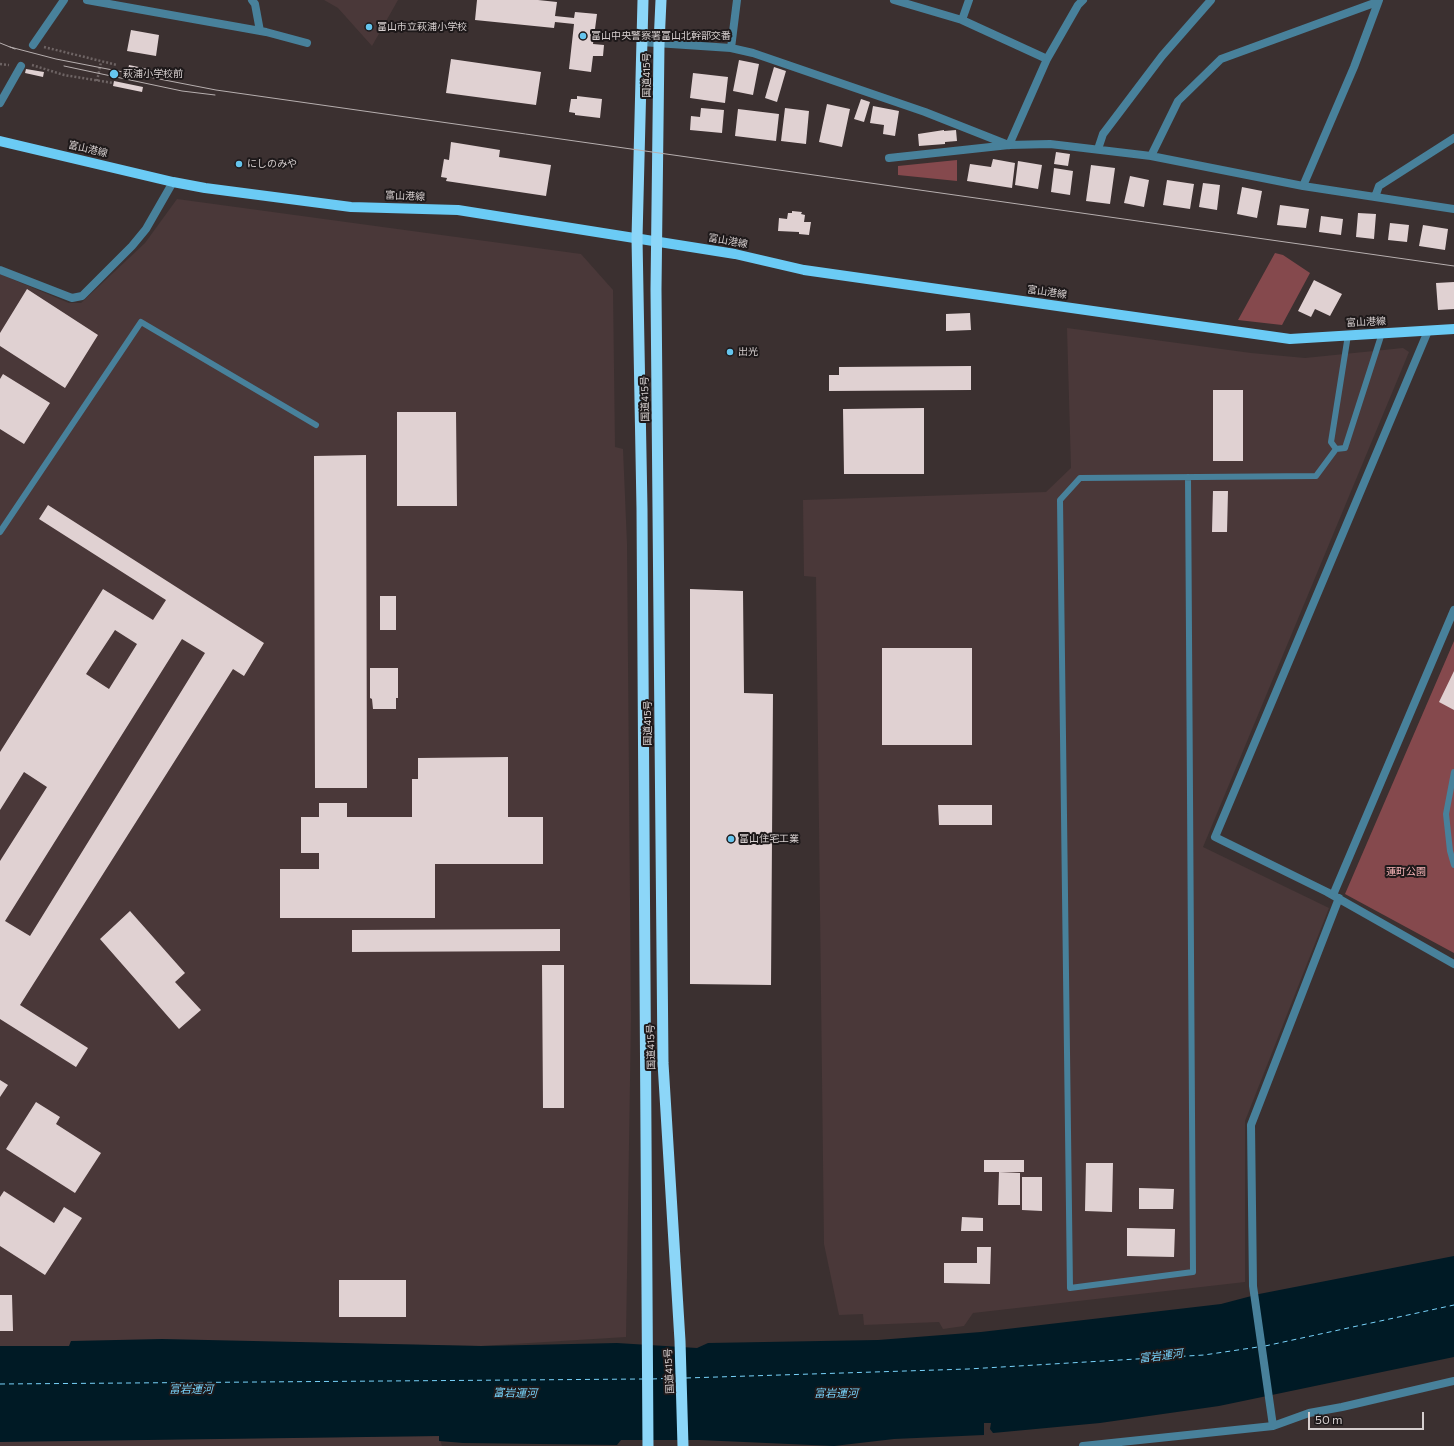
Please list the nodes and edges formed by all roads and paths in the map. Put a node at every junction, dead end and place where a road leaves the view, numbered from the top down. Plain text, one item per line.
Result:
1 (64, 0) edge
2 (87, 0) edge
3 (252, 0) edge
4 (642, 0) edge
5 (661, 0) edge
6 (737, 0) edge
7 (894, 0) edge
8 (969, 0) edge
9 (1083, 0) edge
10 (1211, 0) edge
11 (1376, 1) edge
12 (962, 20) junction
13 (260, 31) junction
14 (641, 42) junction
15 (34, 43) joint
16 (307, 43) dead end
17 (659, 44) junction
18 (731, 48) junction
19 (1047, 59) junction
20 (101, 62) junction
21 (117, 65) dead end
22 (21, 66) joint
23 (97, 82) junction
24 (113, 83) dead end
25 (0, 103) edge
26 (1454, 138) edge
27 (0, 140) edge
28 (1009, 145) junction
29 (1098, 149) junction
30 (1151, 156) junction
31 (889, 158) dead end
32 (173, 182) junction
33 (1303, 186) junction
34 (1375, 197) junction
35 (1454, 209) edge
36 (637, 238) junction
37 (658, 242) junction
38 (0, 270) edge
39 (1454, 329) edge
40 (1428, 331) junction
41 (1382, 333) junction
42 (1348, 336) junction
43 (316, 425) dead end
44 (1336, 449) junction
45 (1188, 477) junction
46 (0, 532) edge
47 (1454, 610) edge
48 (1454, 772) edge
49 (1454, 866) edge
50 (1336, 897) junction
51 (1454, 964) edge
52 (1454, 1381) edge
53 (1273, 1426) junction
54 (648, 1446) edge
55 (683, 1446) edge
56 (1083, 1446) edge

1 - 15 street
2 - 13 street
3 - 13 street
4 - 14 highway, 国道415号
5 - 17 highway, 国道415号
6 - 18 street
7 - 12 street
8 - 12 street
9 - 19 street
10 - 29 street
11 - 30 street
11 - 33 street
12 - 19 street
13 - 16 street
14 - 17 street
14 - 36 highway, 国道415号
15 - 20 path
17 - 18 street
17 - 37 highway, 国道415号
18 - 28 street
19 - 28 street
20 - 21 path
20 - 23 path
22 - 23 path
22 - 25 street
23 - 24 path
26 - 34 street
27 - 32 main road, 富山港線
28 - 29 street
28 - 31 street
29 - 30 street
30 - 33 street
32 - 36 main road, 富山港線
32 - 38 street
33 - 34 street
34 - 35 street
36 - 37 main road, 富山港線
36 - 54 highway, 国道415号
37 - 42 main road, 富山港線
37 - 55 highway, 国道415号
39 - 40 main road, 富山港線
40 - 41 main road, 富山港線
40 - 50 street
41 - 42 main road, 富山港線
41 - 44 lane
42 - 44 lane
43 - 46 lane
44 - 45 lane
45 - 45 lane
47 - 50 street
48 - 49 lane
50 - 51 street
50 - 53 street
52 - 53 street
53 - 56 street

